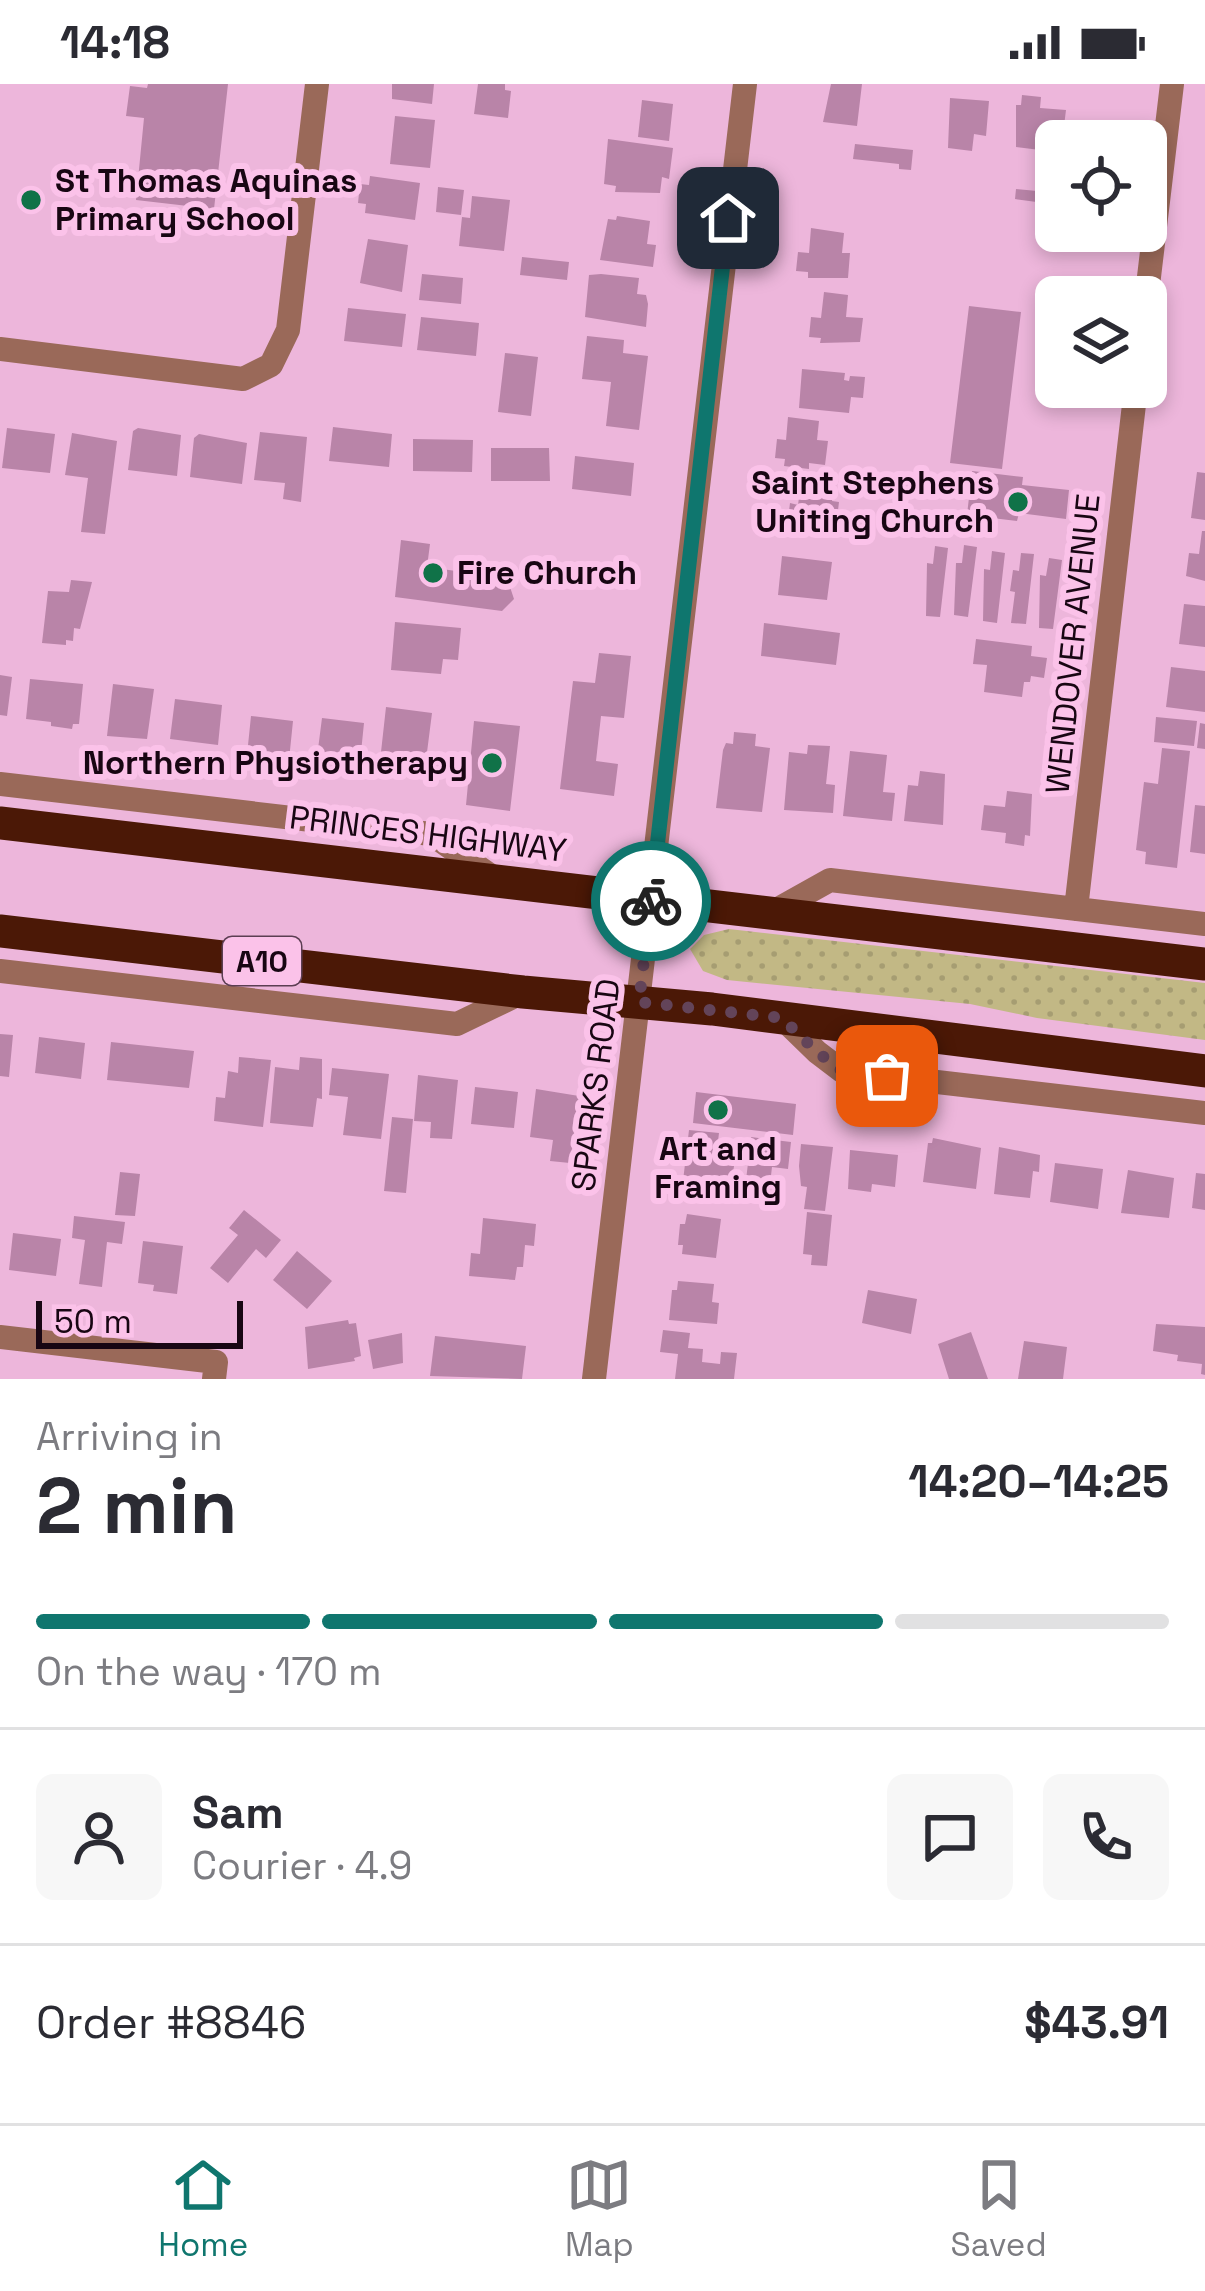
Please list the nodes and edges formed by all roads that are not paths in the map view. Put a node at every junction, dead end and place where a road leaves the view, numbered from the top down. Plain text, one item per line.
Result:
1 (317, 84) edge
2 (745, 84) edge
3 (1172, 84) edge
4 (1149, 276) edge
5 (0, 349) edge
6 (1134, 408) edge
7 (0, 784) edge
8 (0, 823) edge
9 (500, 882) junction
10 (651, 900) junction
11 (1076, 909) junction
12 (771, 913) junction
13 (1205, 924) edge
14 (0, 931) edge
15 (1205, 964) edge
16 (0, 971) edge
17 (523, 992) junction
18 (639, 1002) junction
19 (782, 1018) junction
20 (1205, 1071) edge
21 (1205, 1114) edge
22 (0, 1337) edge
23 (216, 1371) edge
24 (594, 1379) edge

1 - 5 street
2 - 10 street, SPARKS ROAD
3 - 4 street
6 - 11 street, WENDOVER AVENUE
7 - 9 street
8 - 9 highway, PRINCES HIGHWAY
9 - 10 highway, PRINCES HIGHWAY
10 - 12 highway, PRINCES HIGHWAY
10 - 18 street, SPARKS ROAD
11 - 12 street
11 - 13 street
12 - 15 highway, PRINCES HIGHWAY
14 - 17 highway, A10
16 - 17 street
17 - 18 highway, A10
18 - 19 highway, A10
18 - 24 street, SPARKS ROAD
19 - 20 highway, A10
19 - 21 street
22 - 23 street

